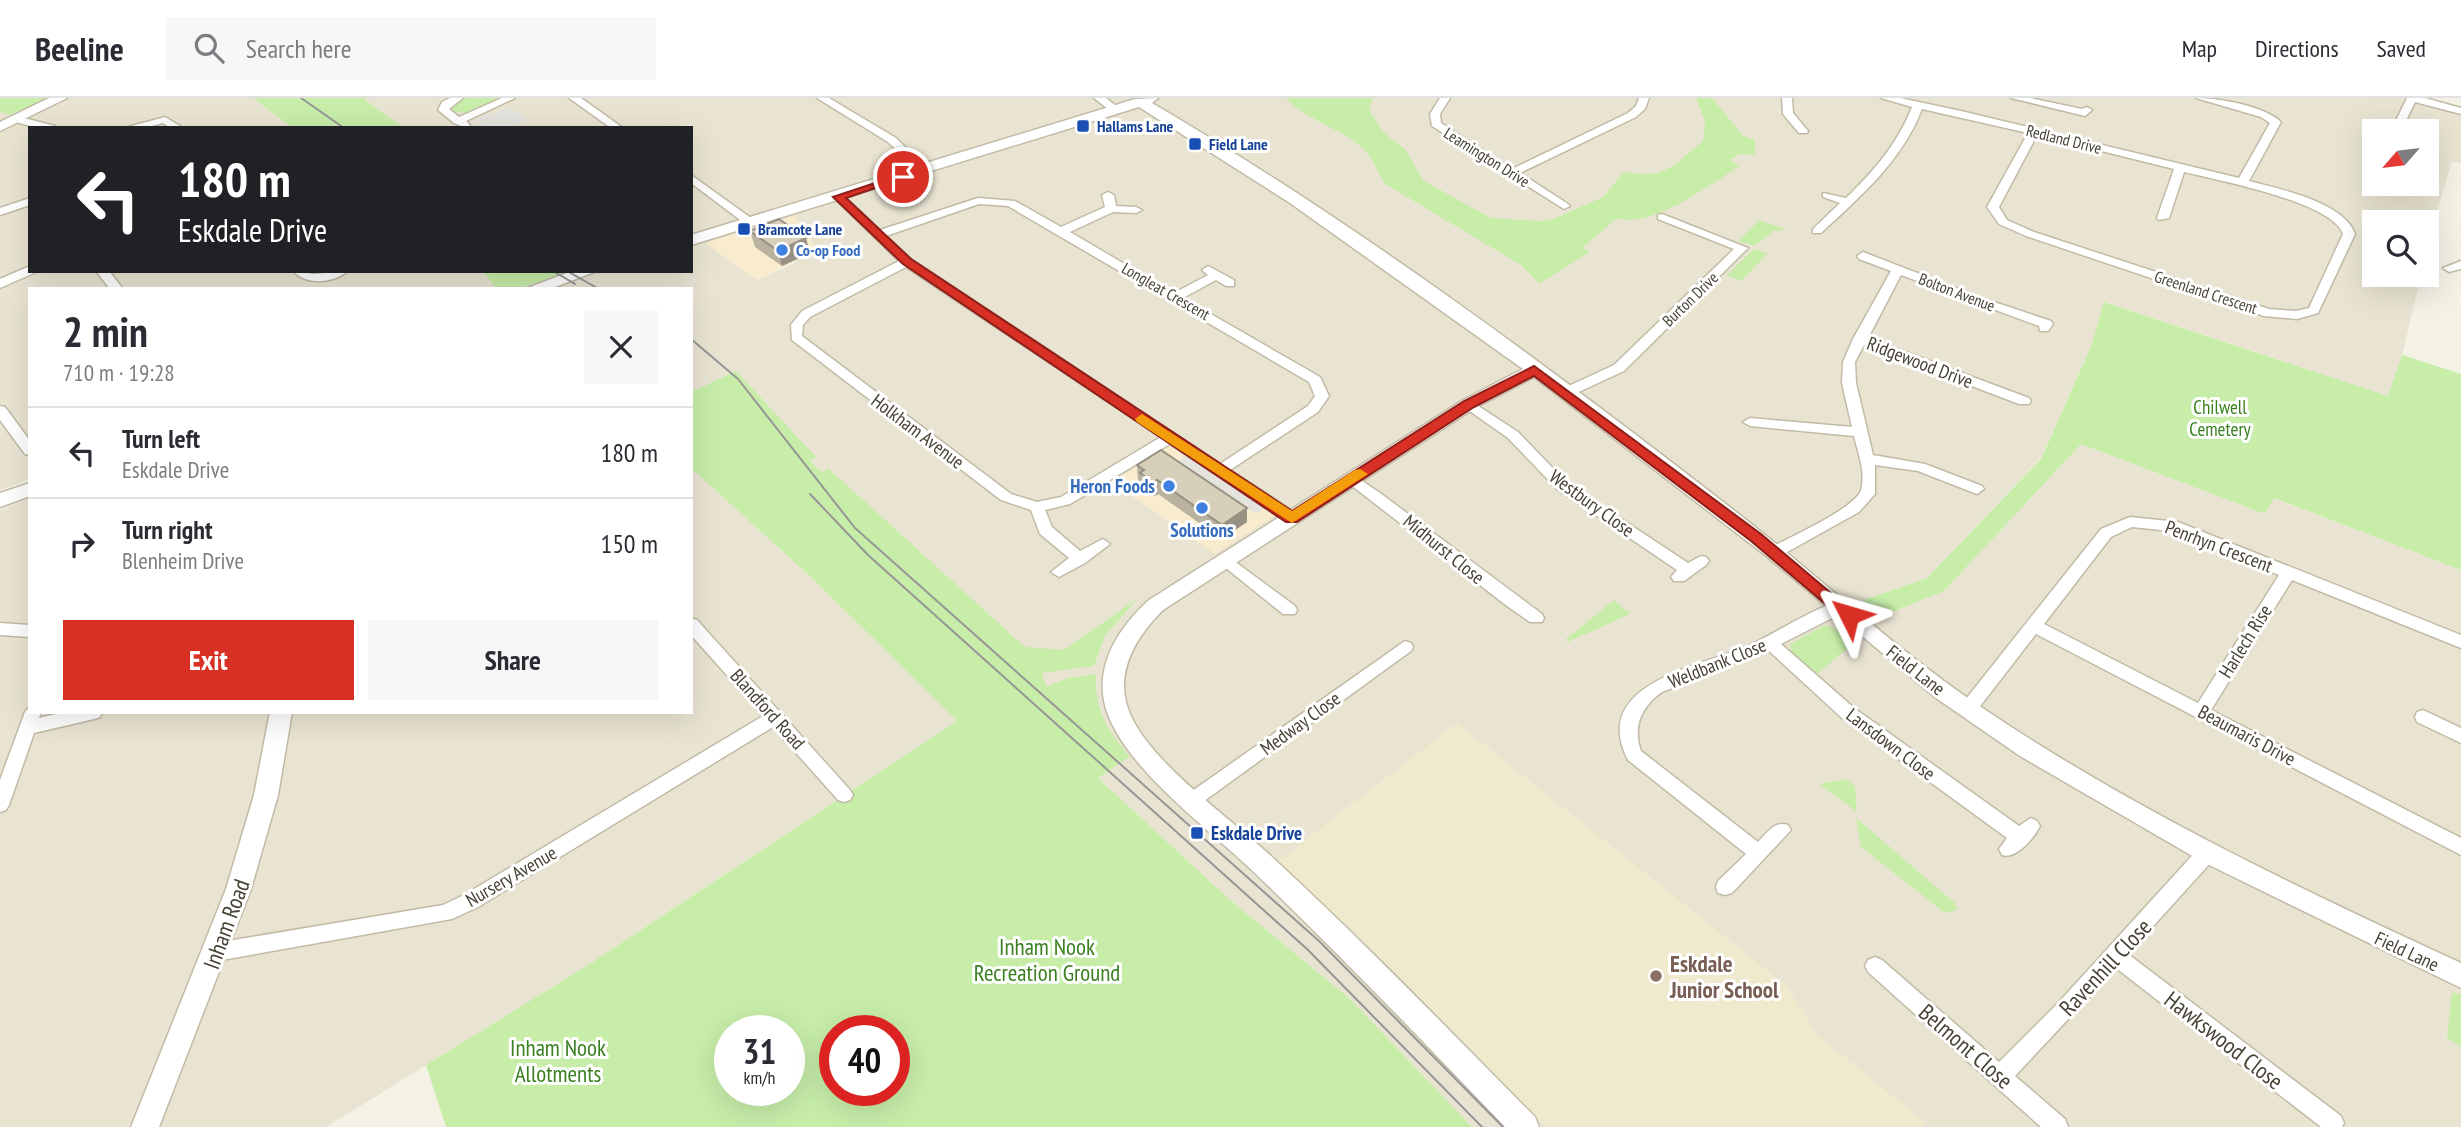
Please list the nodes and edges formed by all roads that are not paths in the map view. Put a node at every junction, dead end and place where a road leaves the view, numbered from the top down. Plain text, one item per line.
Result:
1 (60, 98) edge
2 (458, 98) edge
3 (510, 98) edge
4 (574, 98) edge
5 (822, 98) edge
6 (1099, 98) edge
7 (1445, 98) edge
8 (1644, 98) edge
9 (1787, 98) edge
10 (1889, 98) edge
11 (2016, 98) edge
12 (2201, 98) edge
13 (2413, 98) edge
14 (1147, 100) edge
15 (1918, 105) junction
16 (1116, 110) junction
17 (2087, 110) dead end
18 (2461, 111) edge
19 (16, 119) junction
20 (2402, 119) edge
21 (458, 121) junction
22 (43, 126) edge
23 (137, 126) edge
24 (175, 126) edge
25 (466, 126) edge
26 (615, 126) edge
27 (0, 127) edge
28 (1807, 127) dead end
29 (2034, 131) junction
30 (2180, 167) junction
31 (924, 171) junction
32 (1512, 173) junction
33 (693, 180) edge
34 (2242, 183) junction
35 (1108, 195) dead end
36 (1828, 195) dead end
37 (839, 197) junction
38 (28, 202) edge
39 (1847, 202) junction
40 (1564, 206) dead end
41 (1111, 209) junction
42 (1136, 210) dead end
43 (0, 212) edge
44 (1662, 217) dead end
45 (2163, 218) dead end
46 (751, 223) junction
47 (1063, 231) junction
48 (1817, 231) dead end
49 (877, 234) junction
50 (693, 239) edge
51 (1863, 256) dead end
52 (907, 262) junction
53 (1898, 270) junction
54 (28, 271) edge
55 (104, 273) edge
56 (301, 273) edge
57 (333, 273) edge
58 (583, 273) edge
59 (1230, 283) dead end
60 (0, 284) edge
61 (115, 287) edge
62 (539, 287) edge
63 (1177, 297) junction
64 (2045, 328) dead end
65 (1859, 339) junction
66 (1534, 370) junction
67 (1565, 393) junction
68 (2024, 401) dead end
69 (1469, 404) junction
70 (0, 410) edge
71 (1750, 422) dead end
72 (1861, 432) junction
73 (1171, 437) junction
74 (28, 448) edge
75 (1868, 459) junction
76 (1221, 471) junction
77 (1352, 479) junction
78 (1977, 489) dead end
79 (28, 490) edge
80 (0, 500) edge
81 (1037, 507) junction
82 (1292, 518) junction
83 (1103, 544) dead end
84 (1775, 552) junction
85 (1080, 559) junction
86 (1226, 560) junction
87 (1689, 569) dead end
88 (1059, 572) dead end
89 (2289, 572) junction
90 (1840, 607) junction
91 (1289, 610) dead end
92 (1536, 618) dead end
93 (2032, 625) junction
94 (693, 626) edge
95 (0, 629) edge
96 (28, 631) edge
97 (2461, 642) edge
98 (1770, 643) junction
99 (1405, 647) dead end
100 (1968, 709) junction
101 (2202, 711) junction
102 (78, 714) edge
103 (281, 714) edge
104 (776, 717) junction
105 (2422, 719) dead end
106 (30, 720) edge
107 (2461, 736) edge
108 (844, 795) dead end
109 (2, 798) edge
110 (1194, 799) junction
111 (1782, 830) dead end
112 (2020, 837) dead end
113 (2461, 847) edge
114 (1758, 853) junction
115 (2206, 854) junction
116 (1725, 887) dead end
117 (216, 952) junction
118 (2115, 956) junction
119 (1875, 966) dead end
120 (2461, 976) edge
121 (2000, 1076) junction
122 (2333, 1123) dead end
123 (145, 1127) edge
124 (1525, 1127) edge
125 (2057, 1127) edge

1 - 19 street
2 - 21 street
3 - 21 street
4 - 26 street
5 - 31 street
6 - 16 street
7 - 32 street, Leamington Drive
8 - 32 street
9 - 28 street
10 - 15 street, Redland Drive
11 - 17 street
12 - 34 street
13 - 18 street
13 - 20 street
14 - 16 street
14 - 66 street, Field Lane
15 - 29 street, Redland Drive
15 - 39 street
16 - 31 street
19 - 22 street
19 - 27 street
21 - 25 street
23 - 24 street
29 - 30 street, Redland Drive
29 - 34 street, Greenland Crescent
30 - 34 street, Redland Drive
30 - 45 street
31 - 37 street
32 - 40 street, Leamington Drive
33 - 46 street
35 - 41 street
36 - 39 street
37 - 46 street
37 - 49 street
38 - 43 street
39 - 48 street
41 - 42 street
41 - 47 street
44 - 67 street, Burton Drive
46 - 50 street
47 - 49 street, Longleat Crescent
47 - 63 street, Longleat Crescent
49 - 52 street
51 - 53 street, Bolton Avenue
52 - 73 street
52 - 81 street, Holkham Avenue
53 - 64 street, Bolton Avenue
53 - 65 street
54 - 60 street
55 - 61 street
56 - 57 street
58 - 62 street
59 - 63 street
63 - 76 street, Longleat Crescent
65 - 68 street, Ridgewood Drive
65 - 72 street
66 - 67 street, Field Lane
66 - 69 street
67 - 84 street, Field Lane
69 - 77 street
69 - 87 street, Westbury Close
70 - 74 street
71 - 72 street
72 - 75 street
73 - 76 street
73 - 81 street
75 - 78 street
75 - 84 street
76 - 82 street
77 - 82 street
77 - 92 street, Midhurst Close
79 - 80 street
81 - 85 street
82 - 86 street
83 - 85 street
84 - 90 street, Field Lane
85 - 88 street
86 - 91 street
86 - 110 street
89 - 93 street, Penrhyn Crescent
89 - 97 street, Penrhyn Crescent
89 - 101 street, Harlech Rise
90 - 98 street, Weldbank Close
90 - 100 street, Field Lane
93 - 100 street, Penrhyn Crescent
93 - 101 street, Beaumaris Drive
94 - 104 street, Blandford Road
95 - 96 street
98 - 112 street, Lansdown Close
98 - 114 street, Weldbank Close
99 - 110 street, Medway Close
100 - 115 street, Field Lane
101 - 113 street, Beaumaris Drive
102 - 106 street
103 - 117 street, Inham Road
104 - 108 street, Blandford Road
104 - 117 street, Nursery Avenue
105 - 107 street
106 - 109 street
110 - 124 street
111 - 114 street
114 - 116 street
115 - 118 street, Ravenhill Close
115 - 120 street, Field Lane
117 - 123 street, Inham Road
118 - 121 street, Ravenhill Close
118 - 122 street, Hawkswood Close
119 - 121 street, Belmont Close
121 - 125 street, Belmont Close

